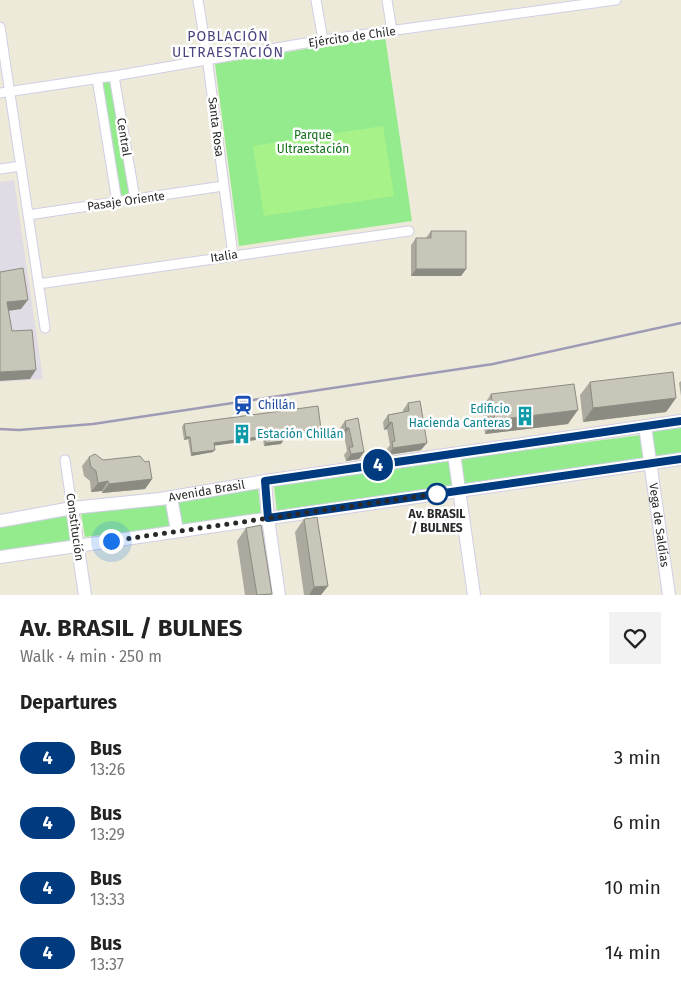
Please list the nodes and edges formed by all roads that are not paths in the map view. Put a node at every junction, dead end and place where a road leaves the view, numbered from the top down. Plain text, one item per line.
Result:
1 (198, 0) edge
2 (316, 0) edge
3 (388, 0) edge
4 (616, 0) edge
5 (586, 2) edge
6 (0, 27) edge
7 (392, 31) junction
8 (323, 40) junction
9 (208, 59) junction
10 (114, 76) junction
11 (97, 78) junction
12 (5, 92) edge
13 (21, 166) junction
14 (0, 169) edge
15 (223, 186) junction
16 (135, 199) junction
17 (117, 202) junction
18 (28, 215) junction
19 (410, 231) dead end
20 (233, 255) junction
21 (38, 284) junction
22 (45, 328) dead end
23 (681, 421) edge
24 (645, 426) junction
25 (454, 454) junction
26 (681, 459) edge
27 (65, 460) dead end
28 (650, 464) junction
29 (265, 481) junction
30 (460, 491) junction
31 (171, 497) junction
32 (72, 508) junction
33 (268, 518) junction
34 (0, 521) edge
35 (177, 531) junction
36 (78, 546) junction
37 (0, 557) edge
38 (85, 595) edge
39 (279, 595) edge
40 (474, 595) edge
41 (669, 595) edge

1 - 9 street, Santa Rosa
2 - 8 street
3 - 7 street
4 - 5 street, Ejército de Chile
5 - 7 street, Ejército de Chile
6 - 12 street
7 - 8 street, Ejército de Chile
8 - 9 street, Ejército de Chile
9 - 10 street, Ejército de Chile
9 - 15 street, Santa Rosa
10 - 11 street, Ejército de Chile
10 - 16 street, Central
11 - 12 street, Ejército de Chile
11 - 17 street, Central
12 - 13 street
13 - 14 street
13 - 18 street
15 - 16 street, Pasaje Oriente
15 - 20 street, Santa Rosa
16 - 17 street, Pasaje Oriente
17 - 18 street, Pasaje Oriente
18 - 21 street
19 - 20 street, Italia
20 - 21 street, Italia
21 - 22 street
23 - 24 main road, Avenida Brasil
24 - 25 main road, Avenida Brasil
24 - 28 main road, Vega de Saldías
25 - 29 main road, Avenida Brasil
25 - 30 main road
26 - 28 main road
27 - 32 street, Constitución
28 - 30 main road
28 - 41 main road, Vega de Saldías
29 - 31 main road, Avenida Brasil
29 - 33 main road
30 - 33 main road
30 - 40 main road
31 - 32 main road, Avenida Brasil
31 - 35 main road
32 - 34 main road, Avenida Brasil
32 - 36 main road, Constitución
33 - 35 main road
33 - 39 main road
35 - 36 main road
36 - 37 main road
36 - 38 main road, Constitución

